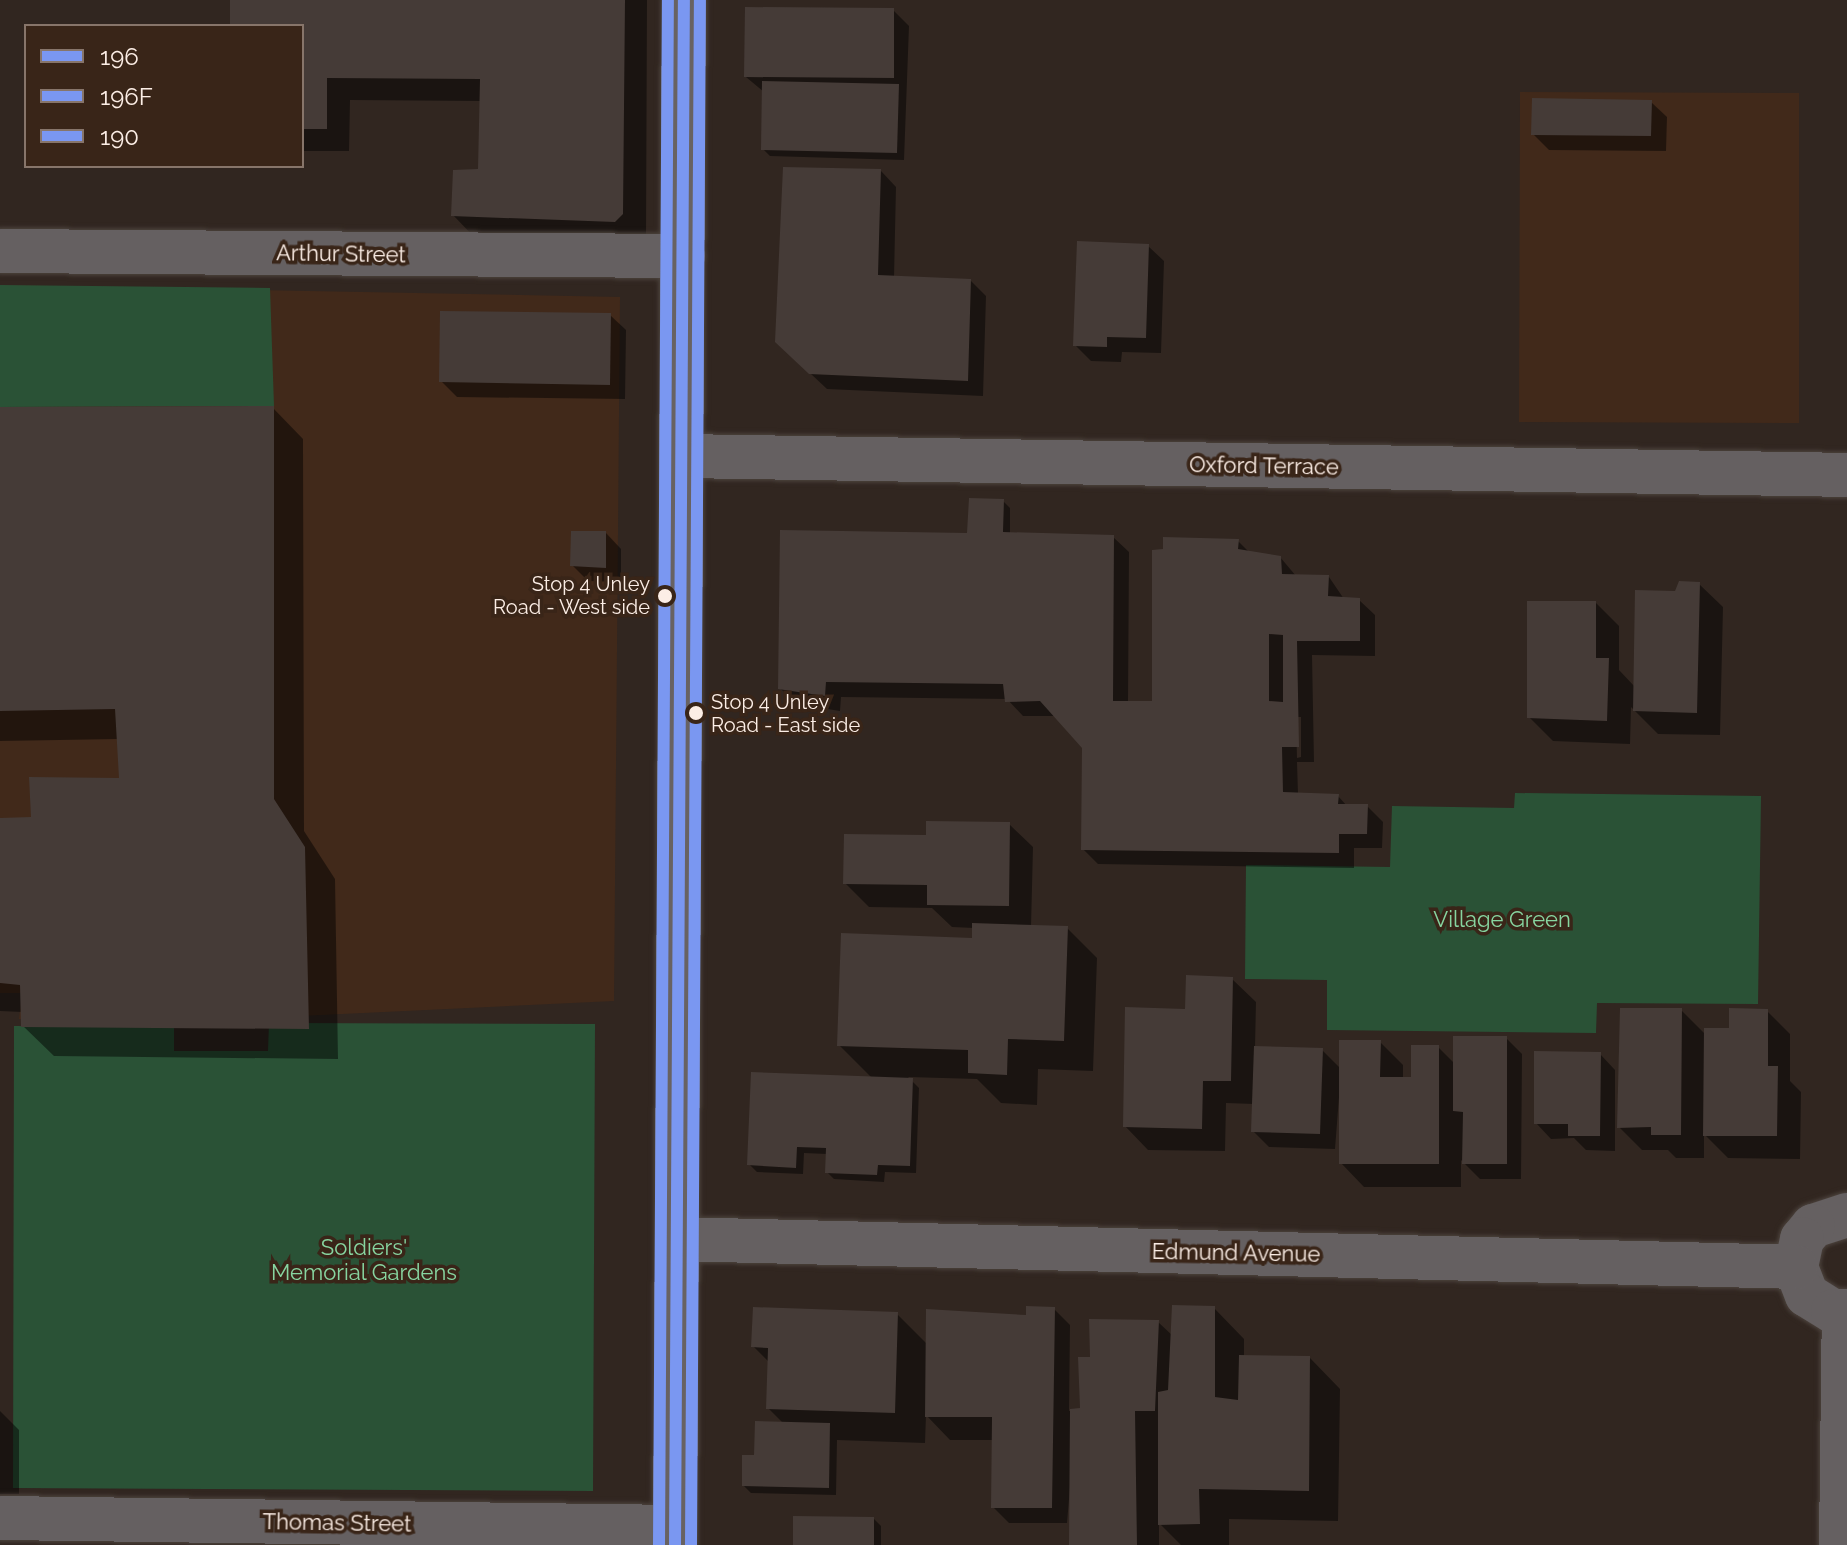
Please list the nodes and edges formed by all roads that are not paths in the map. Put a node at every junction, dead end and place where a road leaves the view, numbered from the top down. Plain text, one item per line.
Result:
1 (684, 0) edge
2 (0, 251) edge
3 (683, 256) junction
4 (682, 456) junction
5 (1847, 475) edge
6 (1847, 1215) edge
7 (677, 1239) junction
8 (1796, 1267) junction
9 (1845, 1311) edge
10 (0, 1518) edge
11 (675, 1536) edge
12 (1841, 1545) edge

1 - 3 main road
2 - 3 street, Arthur Street
3 - 4 main road
4 - 5 street, Oxford Terrace
4 - 7 main road
6 - 8 street
7 - 8 street, Edmund Avenue
7 - 11 main road
8 - 9 street
9 - 12 street
10 - 11 street, Thomas Street

